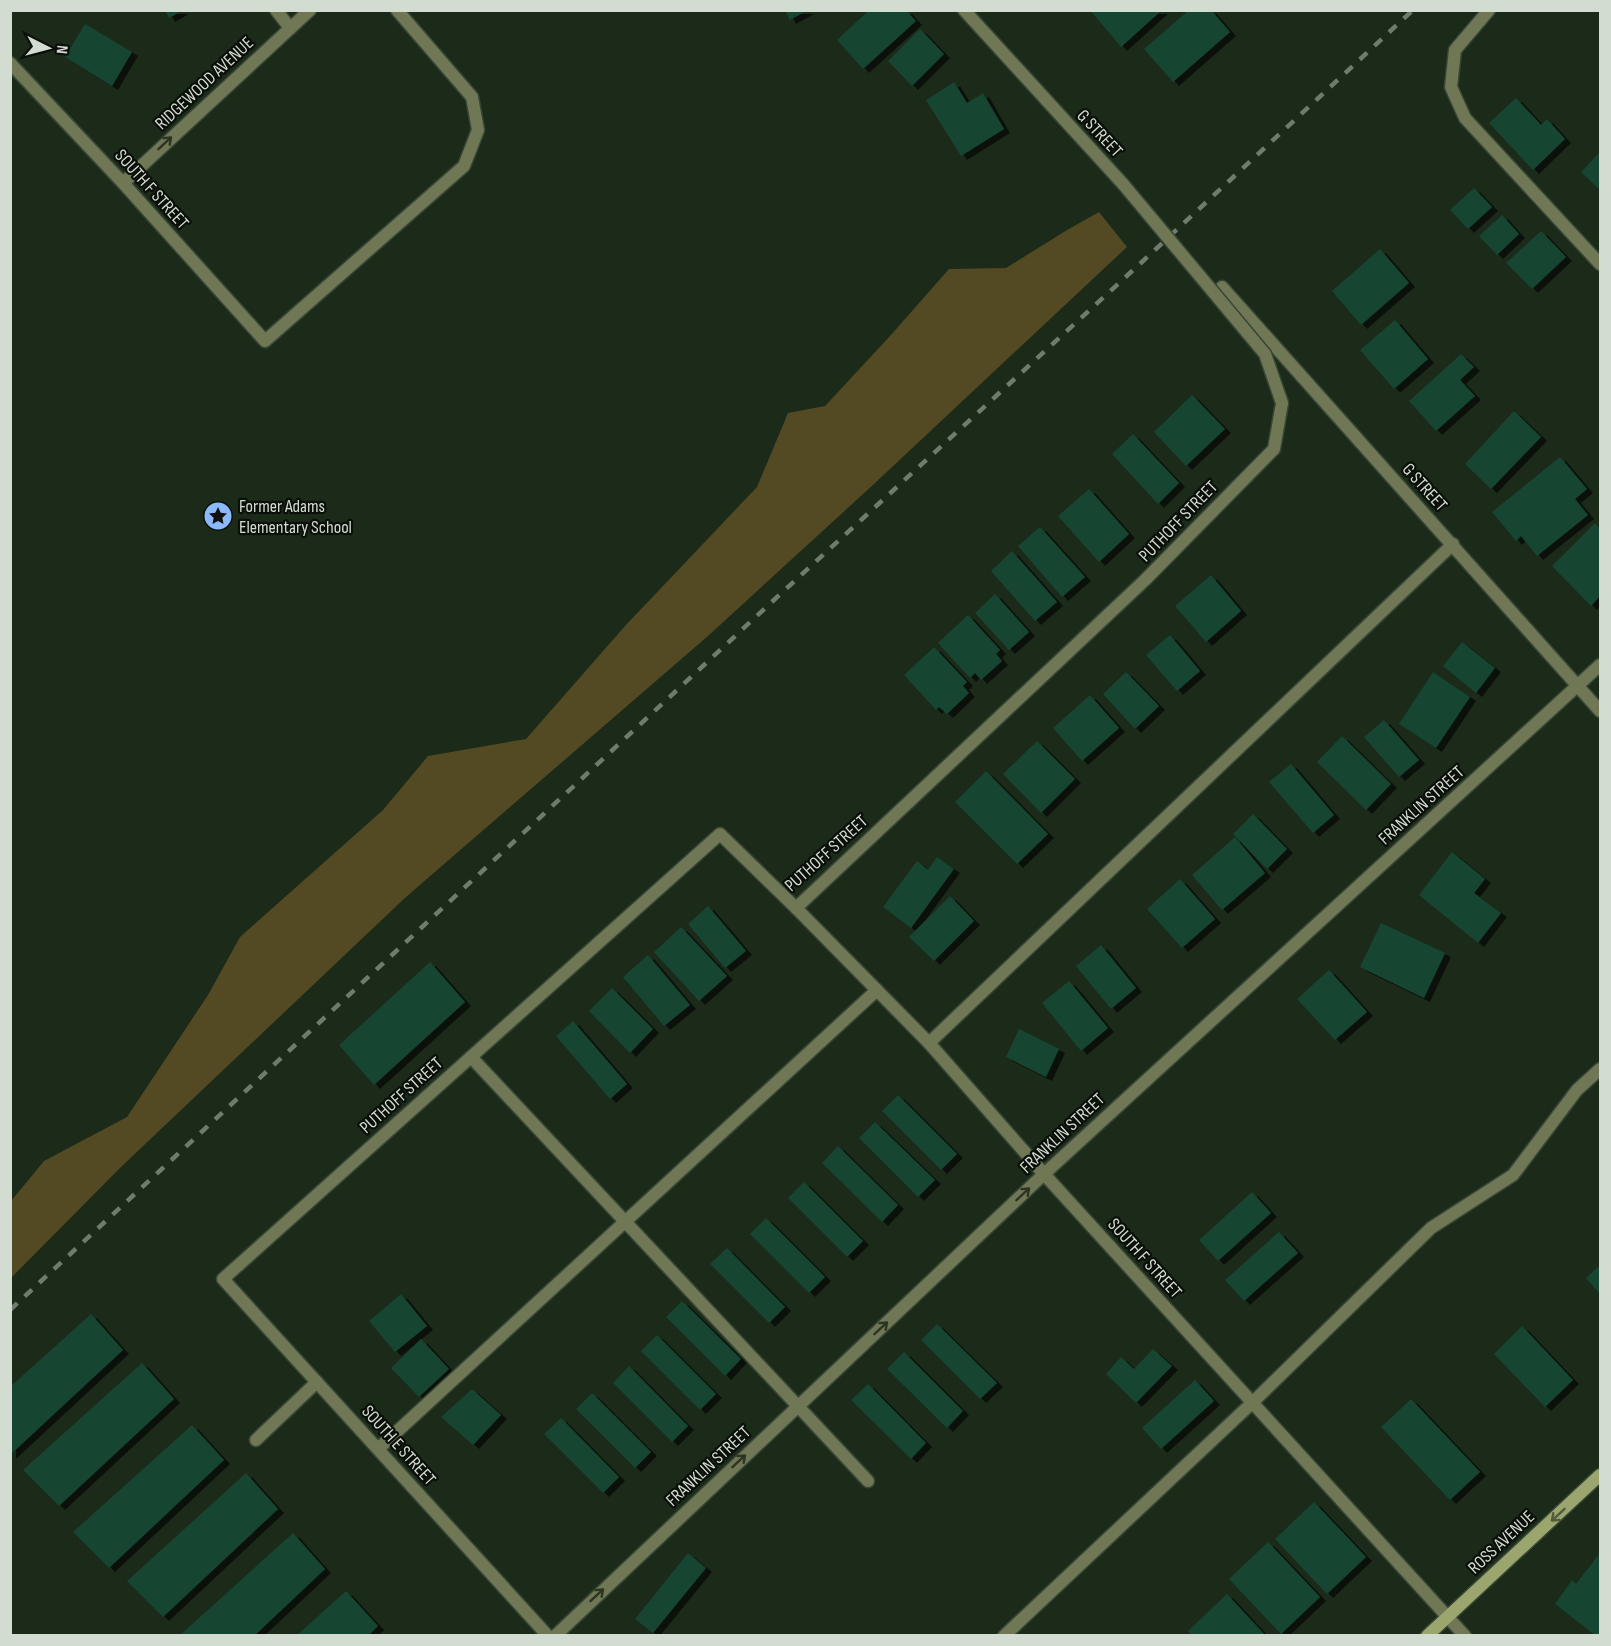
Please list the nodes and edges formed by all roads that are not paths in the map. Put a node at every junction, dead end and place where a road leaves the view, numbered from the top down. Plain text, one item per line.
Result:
1 (276, 10) edge
2 (310, 10) edge
3 (397, 10) edge
4 (964, 10) edge
5 (1489, 10) edge
6 (290, 28) junction
7 (10, 63) edge
8 (123, 183) junction
9 (1600, 264) edge
10 (1222, 287) dead end
11 (1282, 403) joint
12 (1453, 544) junction
13 (1600, 665) edge
14 (1578, 686) junction
15 (1600, 711) edge
16 (796, 908) junction
17 (877, 990) junction
18 (929, 1043) junction
19 (471, 1057) junction
20 (1600, 1069) edge
21 (1044, 1174) junction
22 (625, 1222) junction
23 (223, 1279) joint
24 (317, 1382) junction
25 (1253, 1402) junction
26 (798, 1406) junction
27 (256, 1440) dead end
28 (378, 1449) junction
29 (1600, 1475) edge
30 (868, 1481) dead end
31 (1448, 1617) junction
32 (548, 1635) edge
33 (555, 1635) edge
34 (1004, 1635) edge
35 (1427, 1635) edge
36 (1465, 1635) edge

1 - 6 street
2 - 6 street, RIDGEWOOD AVENUE
3 - 8 street, SOUTH F STREET
4 - 11 street, G STREET, bridge
5 - 9 street
8 -> 6 street, RIDGEWOOD AVENUE
7 - 8 street, SOUTH F STREET
10 - 12 street, G STREET
11 - 16 street, PUTHOFF STREET
12 - 14 street, G STREET
12 - 18 street
13 - 14 street, FRANKLIN STREET
14 - 15 street, G STREET
14 - 21 street, FRANKLIN STREET
16 - 17 street, SOUTH F STREET
16 - 19 street, PUTHOFF STREET
17 - 18 street, SOUTH F STREET
17 - 22 street
18 - 21 street, SOUTH F STREET
19 - 22 street
19 - 23 street, PUTHOFF STREET
20 - 25 street
21 - 25 street, SOUTH F STREET
26 -> 21 street, FRANKLIN STREET
22 - 26 street
22 - 28 street
23 - 24 street, SOUTH E STREET
24 - 27 street
24 - 28 street, SOUTH E STREET
25 - 31 street, SOUTH F STREET
25 - 34 street
26 - 30 street
33 -> 26 street, FRANKLIN STREET
28 - 32 street, SOUTH E STREET
29 -> 31 main road, ROSS AVENUE
31 - 35 main road, ROSS AVENUE
31 - 36 street, SOUTH F STREET

